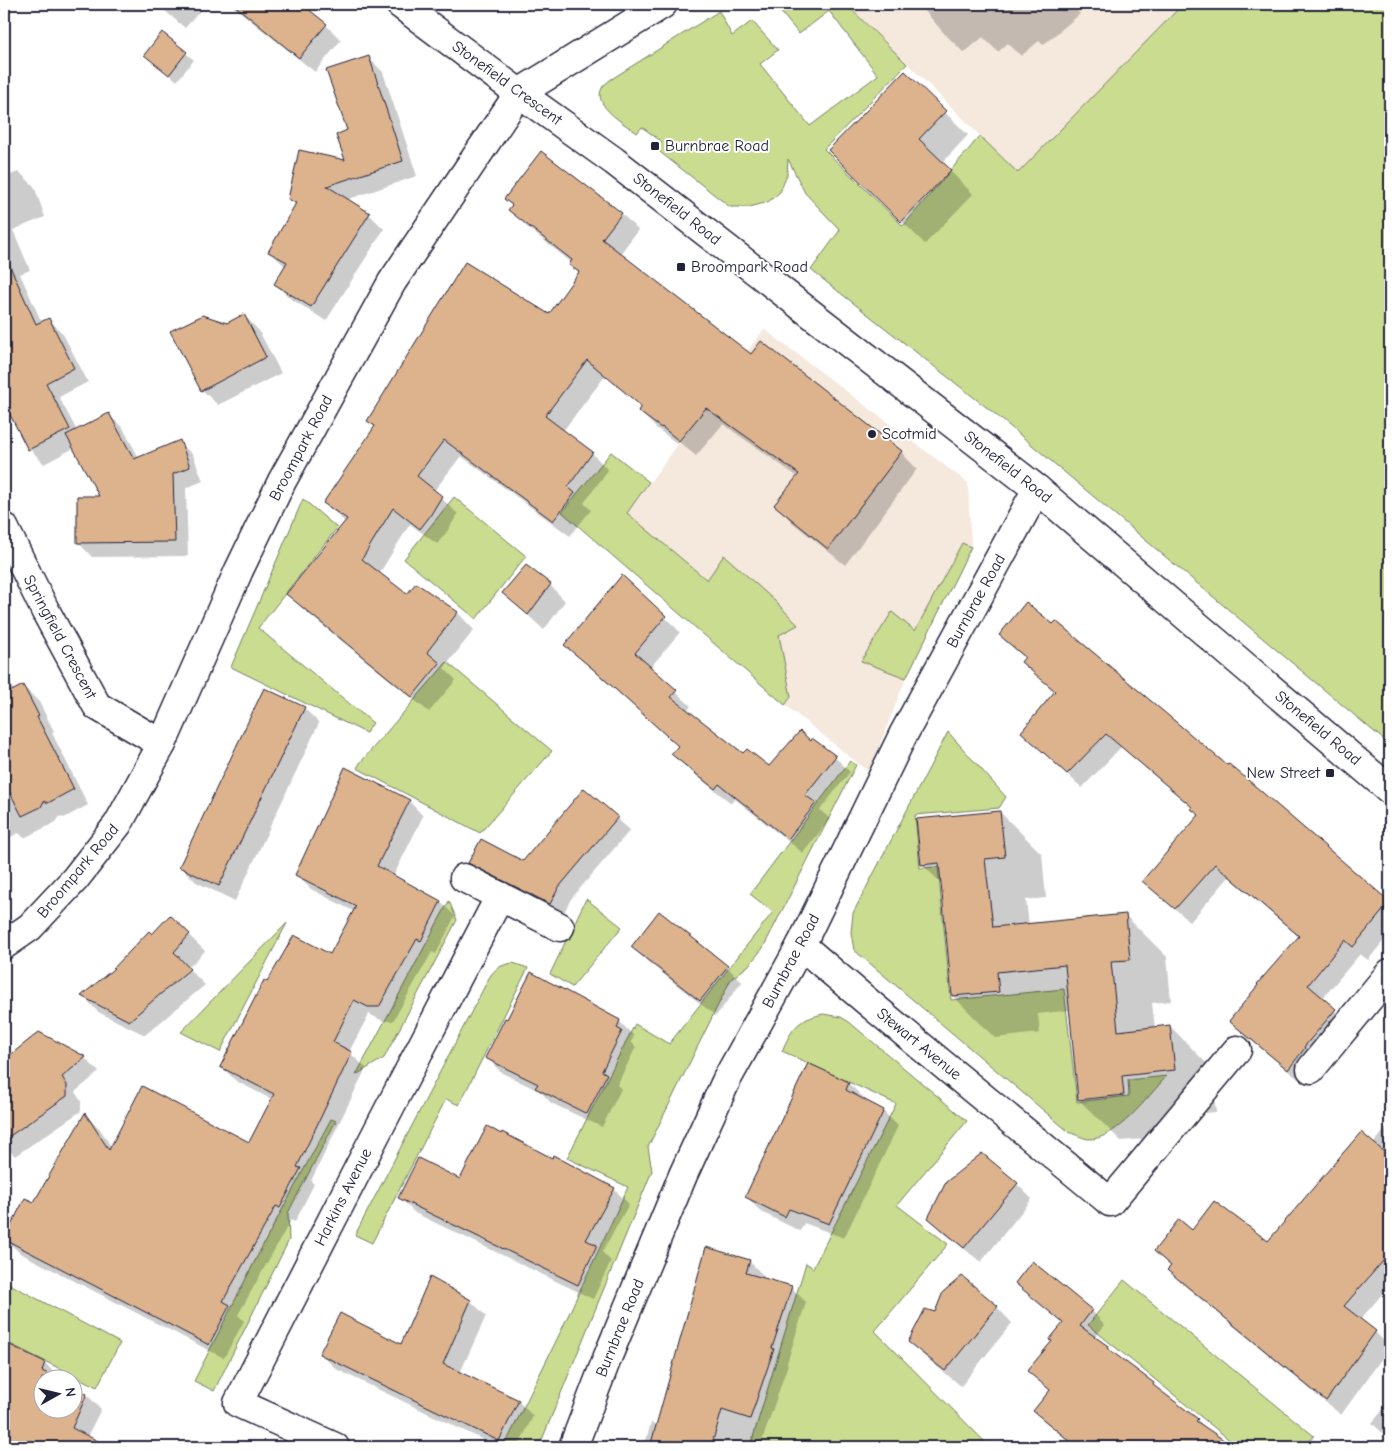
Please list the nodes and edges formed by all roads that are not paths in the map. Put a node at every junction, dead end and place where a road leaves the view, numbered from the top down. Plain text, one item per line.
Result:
1 (400, 4) edge
2 (663, 4) edge
3 (519, 93) junction
4 (614, 161) joint
5 (1038, 489) junction
6 (4, 527) edge
7 (162, 744) junction
8 (1390, 790) edge
9 (464, 878) dead end
10 (500, 896) junction
11 (560, 927) dead end
12 (4, 945) edge
13 (801, 945) junction
14 (1390, 974) edge
15 (1237, 1050) dead end
16 (1311, 1069) dead end
17 (335, 1447) edge
18 (573, 1447) edge

1 - 3 street, Stonefield Crescent
2 - 3 street, Broompark Road
3 - 4 street, Stonefield Crescent
3 - 7 street, Broompark Road
4 - 5 street, Stonefield Road
5 - 8 street, Stonefield Road
5 - 13 street, Burnbrae Road
6 - 7 street, Springfield Crescent
7 - 12 street, Broompark Road
9 - 10 street
10 - 11 street
10 - 17 street, Harkins Avenue
13 - 15 street, Stewart Avenue
13 - 18 street, Burnbrae Road
14 - 16 street

